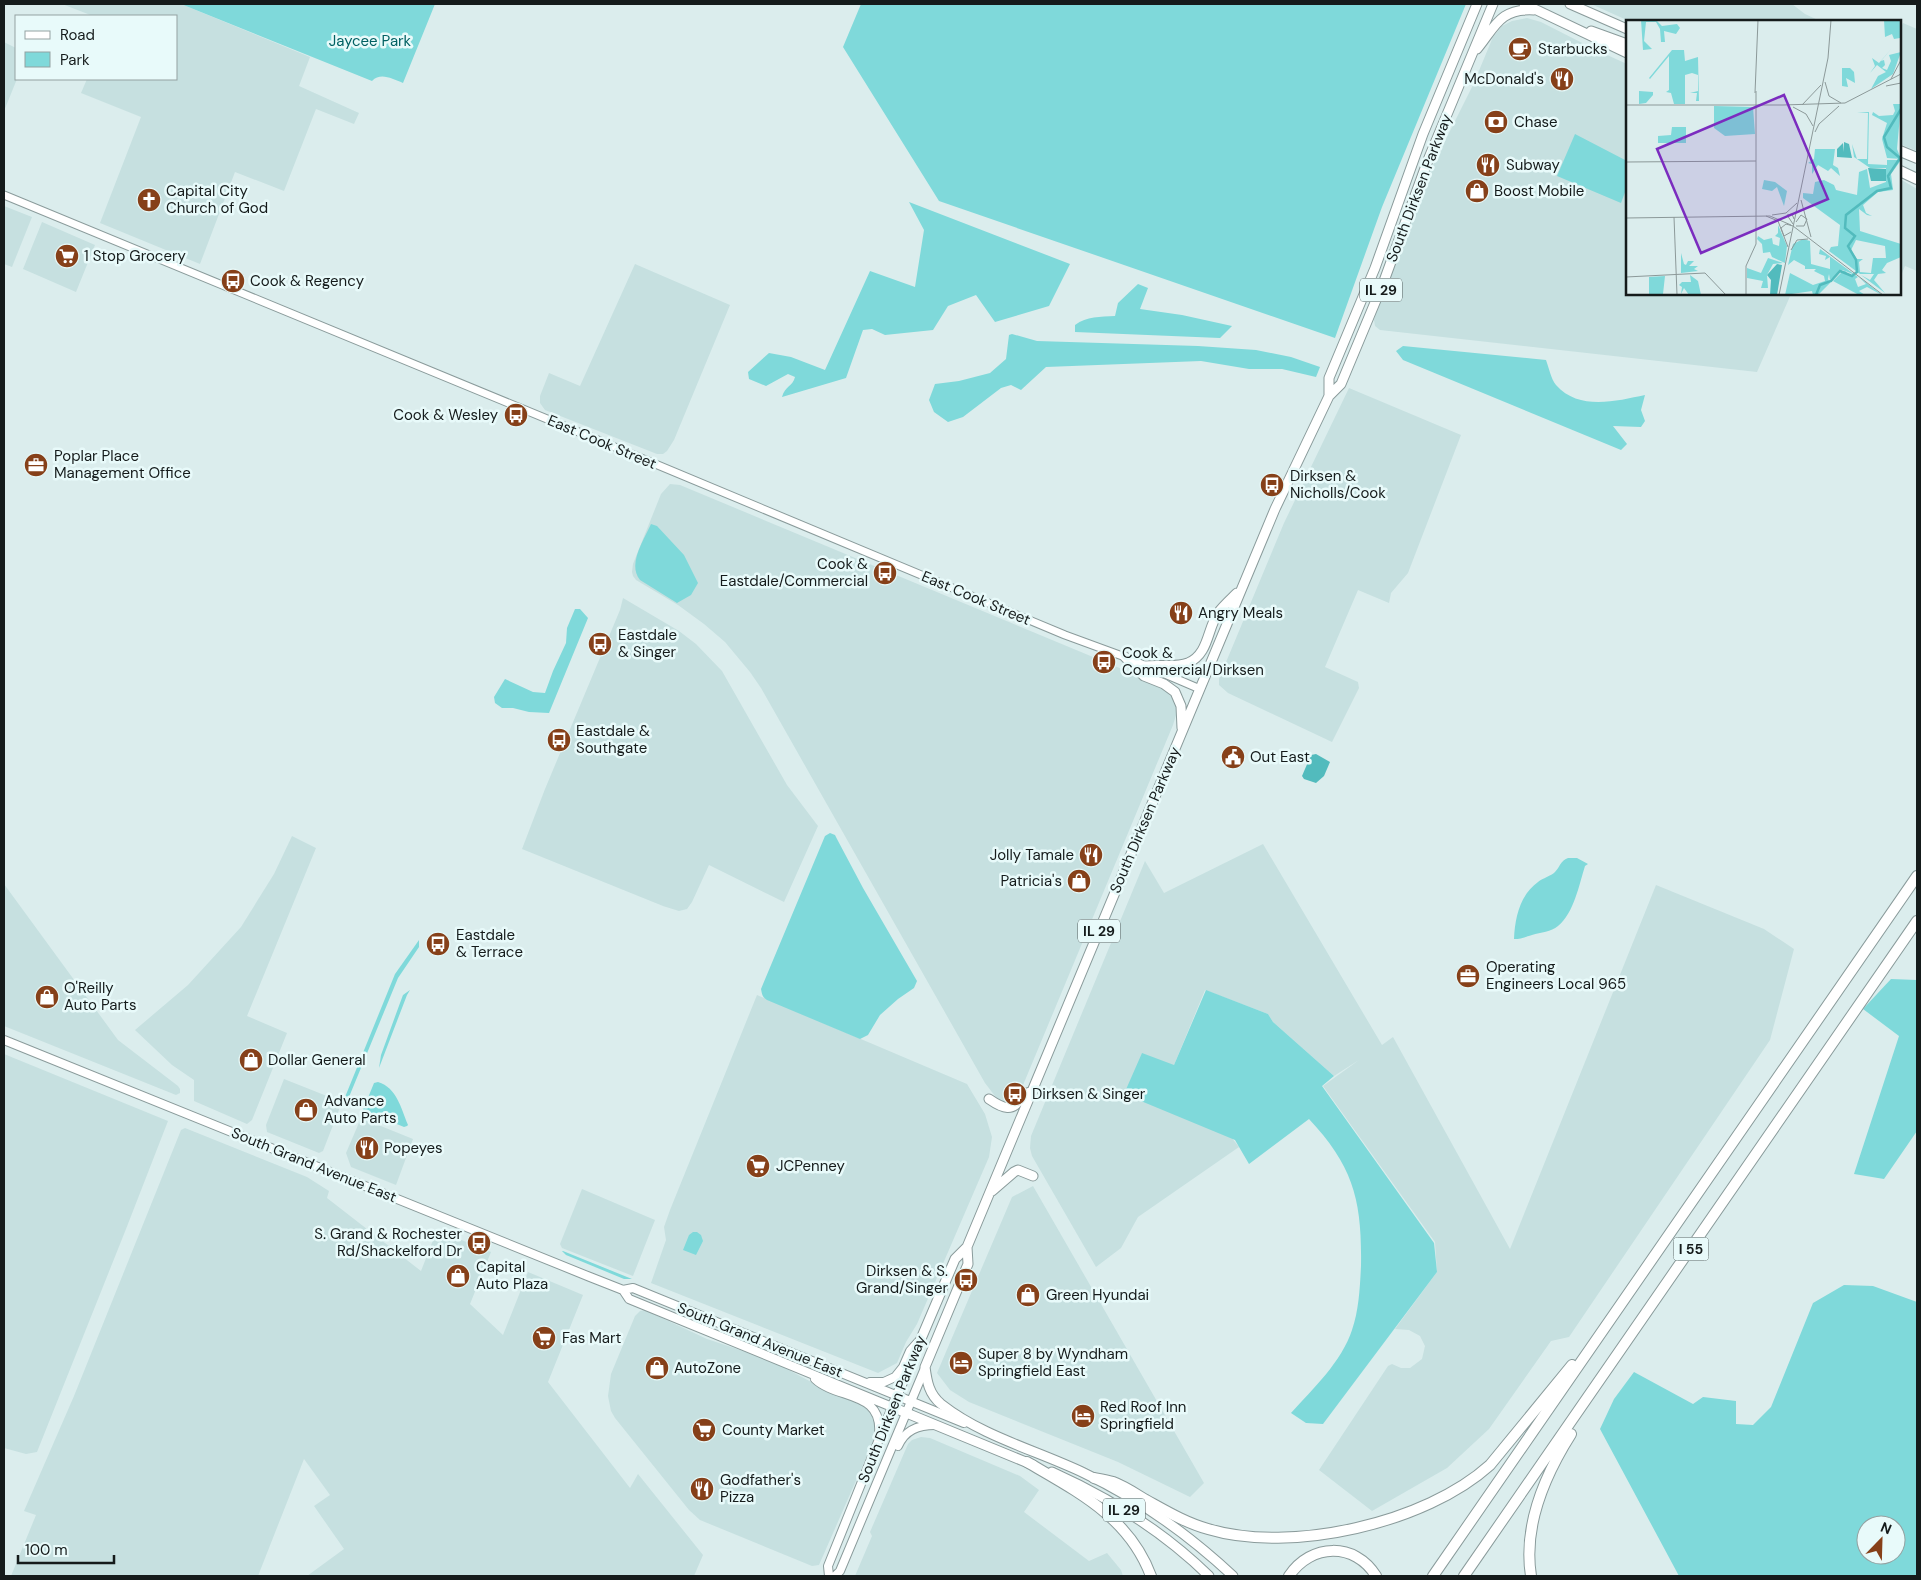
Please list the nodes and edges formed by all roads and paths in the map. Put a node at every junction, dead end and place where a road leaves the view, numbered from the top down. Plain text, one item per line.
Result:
1 (1472, 4) edge
2 (1477, 4) edge
3 (1493, 4) edge
4 (1524, 4) edge
5 (1570, 4) edge
6 (1585, 4) edge
7 (1538, 10) junction
8 (1470, 19) junction
9 (1574, 28) junction
10 (1626, 28) edge
11 (1626, 29) edge
12 (1626, 44) edge
13 (1626, 53) edge
14 (1471, 57) junction
15 (1901, 151) edge
16 (1917, 158) edge
17 (1901, 171) edge
18 (1917, 179) edge
19 (4, 195) edge
20 (1329, 396) junction
21 (1242, 587) junction
22 (1124, 657) junction
23 (1145, 666) junction
24 (1200, 689) junction
25 (1183, 730) junction
26 (1917, 876) edge
27 (1917, 921) edge
28 (4, 1040) edge
29 (1032, 1091) junction
30 (989, 1099) dead end
31 (1033, 1176) dead end
32 (988, 1195) junction
33 (967, 1247) junction
34 (623, 1290) junction
35 (1628, 1294) junction
36 (920, 1340) junction
37 (1614, 1359) junction
38 (925, 1367) junction
39 (810, 1373) junction
40 (856, 1379) junction
41 (897, 1396) junction
42 (911, 1402) junction
43 (892, 1407) junction
44 (906, 1413) junction
45 (936, 1425) junction
46 (984, 1431) junction
47 (879, 1439) junction
48 (1027, 1462) junction
49 (886, 1464) junction
50 (1094, 1478) junction
51 (829, 1576) edge
52 (835, 1576) edge
53 (1151, 1576) edge
54 (1209, 1576) edge
55 (1233, 1576) edge
56 (1289, 1576) edge
57 (1376, 1576) edge
58 (1433, 1576) edge
59 (1464, 1576) edge
60 (1531, 1576) edge

1 - 8 main road
2 - 8 main road, South Dirksen Parkway / IL 29
3 - 14 main road, South Dirksen Parkway / IL 29
4 - 7 main road
5 - 11 main road
6 - 10 main road
7 - 9 main road
7 - 14 main road
8 - 20 main road, South Dirksen Parkway / IL 29
9 - 12 main road
9 - 13 main road
14 - 20 main road, South Dirksen Parkway / IL 29
15 - 16 highway
17 - 18 highway
19 - 22 street, East Cook Street
20 - 21 main road, South Dirksen Parkway / IL 29
21 - 23 main road
21 - 24 main road, South Dirksen Parkway / IL 29
22 - 23 street, East Cook Street
22 - 25 main road
23 - 24 street, East Cook Street
24 - 25 main road, South Dirksen Parkway / IL 29
25 - 29 main road, South Dirksen Parkway / IL 29
26 - 35 highway, I 55
27 - 37 highway, I 55
28 - 34 main road, South Grand Avenue East
29 - 30 main road
29 - 32 main road, South Dirksen Parkway / IL 29
31 - 32 main road
32 - 33 main road, South Dirksen Parkway / IL 29
33 - 36 main road, South Dirksen Parkway / IL 29
33 - 38 main road, South Dirksen Parkway / IL 29
34 - 39 main road, South Grand Avenue East
34 - 40 main road, South Grand Avenue East
35 - 50 highway
35 - 58 highway, I 55
36 - 40 main road
36 - 41 main road, South Dirksen Parkway / IL 29
37 - 59 highway, I 55
37 - 60 highway
38 - 42 main road, South Dirksen Parkway / IL 29
38 - 46 main road, IL 29
39 - 43 main road, South Grand Avenue East
39 - 47 main road
40 - 41 main road, South Grand Avenue East
41 - 42 main road, South Grand Avenue East
41 - 43 main road, South Dirksen Parkway / IL 29
42 - 44 main road, South Dirksen Parkway / IL 29
42 - 46 main road, South Grand Avenue East
43 - 44 main road, IL 29
43 - 47 main road, South Dirksen Parkway
44 - 45 main road, IL 29
44 - 49 main road, South Dirksen Parkway
45 - 48 main road, IL 29
45 - 49 main road
46 - 50 main road, IL 29
47 - 51 main road, South Dirksen Parkway
48 - 53 highway
48 - 54 main road, IL 29
49 - 52 main road, South Dirksen Parkway
50 - 55 main road, IL 29
56 - 57 highway

